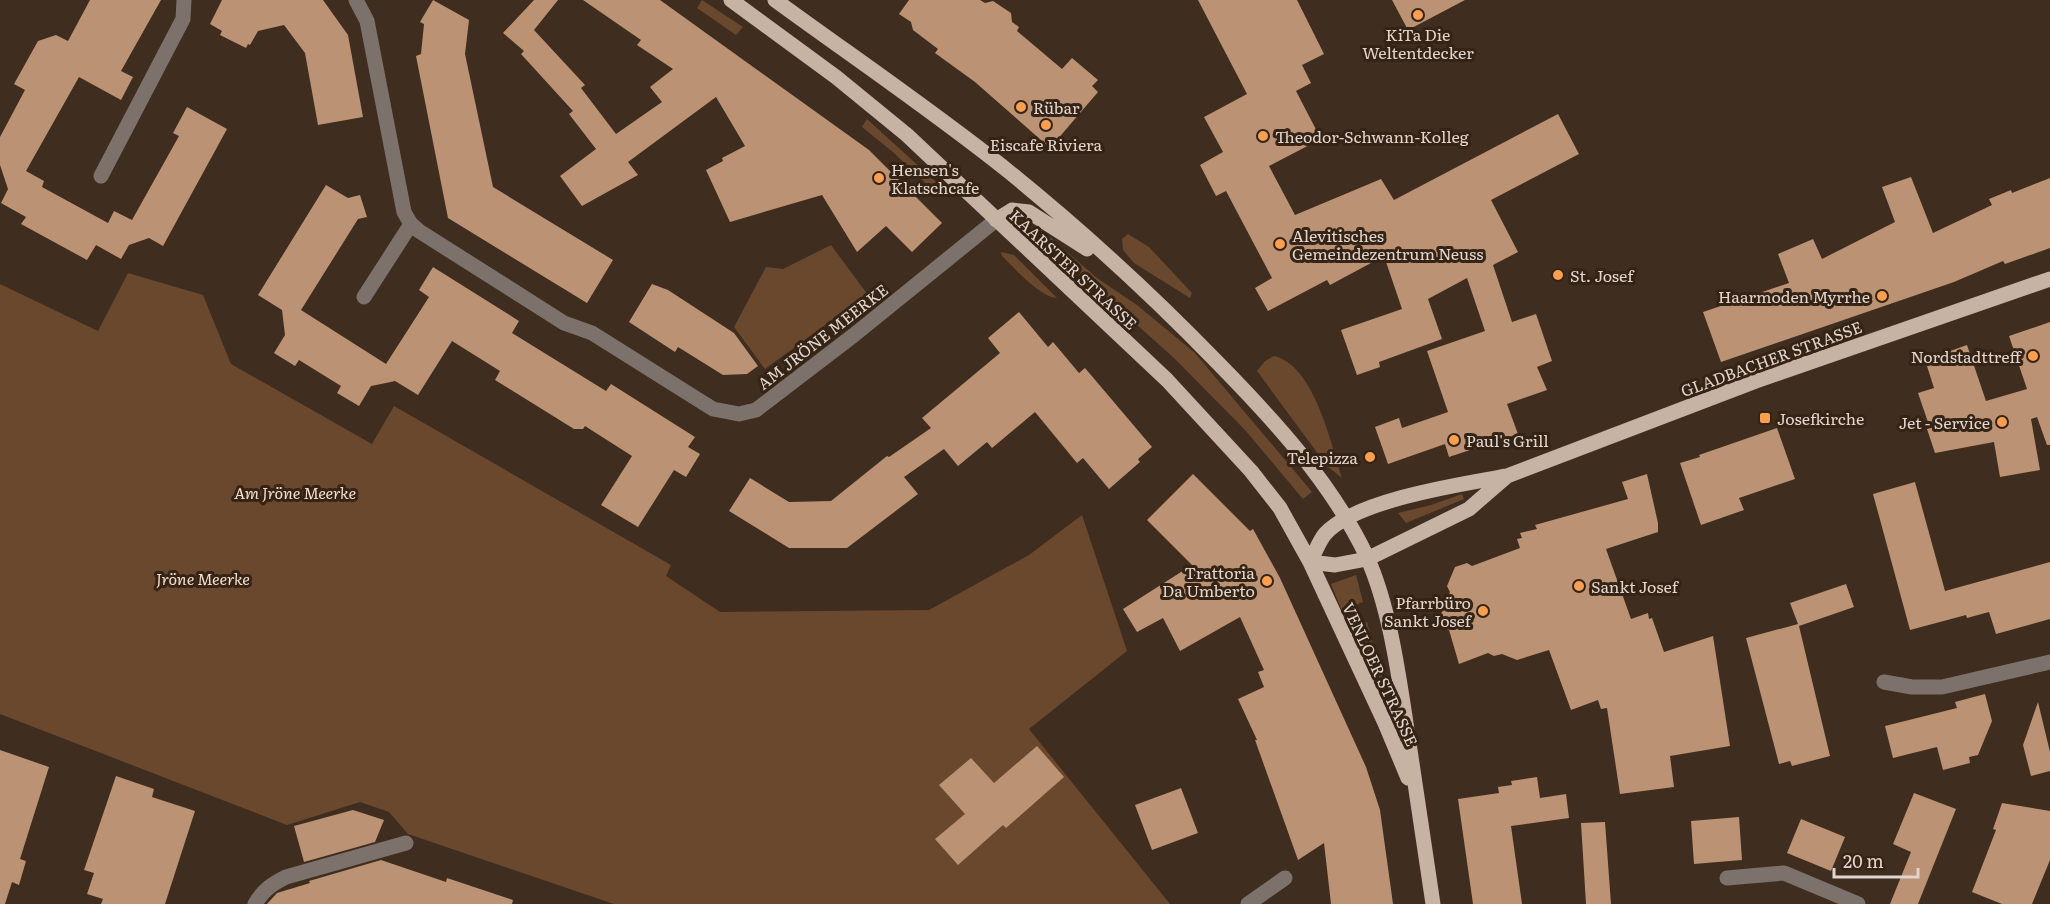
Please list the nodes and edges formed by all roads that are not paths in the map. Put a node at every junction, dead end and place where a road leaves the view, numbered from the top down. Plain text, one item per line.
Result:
1 (184, 0) edge
2 (356, 0) edge
3 (731, 0) edge
4 (775, 0) edge
5 (101, 176) dead end
6 (996, 220) junction
7 (411, 224) junction
8 (1126, 273) junction
9 (2050, 279) edge
10 (364, 297) dead end
11 (1507, 476) junction
12 (1345, 518) junction
13 (1367, 559) junction
14 (1310, 562) junction
15 (2050, 662) edge
16 (1884, 682) dead end
17 (1418, 801) junction
18 (406, 843) dead end
19 (1286, 878) dead end
20 (1727, 878) dead end
21 (255, 904) edge
22 (1248, 904) edge
23 (1433, 904) edge
24 (1858, 904) edge

1 - 5 street
2 - 7 street
3 - 6 main road, KAARSTER STRASSE
4 - 8 main road, KAARSTER STRASSE
6 - 7 street, AM JRÖNE MEERKE
6 - 8 main road
6 - 14 main road, KAARSTER STRASSE
7 - 10 street
8 - 12 main road, KAARSTER STRASSE
9 - 11 main road, GLADBACHER STRASSE
11 - 12 main road, GLADBACHER STRASSE
11 - 13 main road, GLADBACHER STRASSE
12 - 13 main road, VENLOER STRASSE
12 - 14 main road, GLADBACHER STRASSE
13 - 14 main road
13 - 17 main road, VENLOER STRASSE
14 - 17 main road, VENLOER STRASSE
15 - 16 street
17 - 23 main road, VENLOER STRASSE
18 - 21 street
19 - 22 street
20 - 24 street

